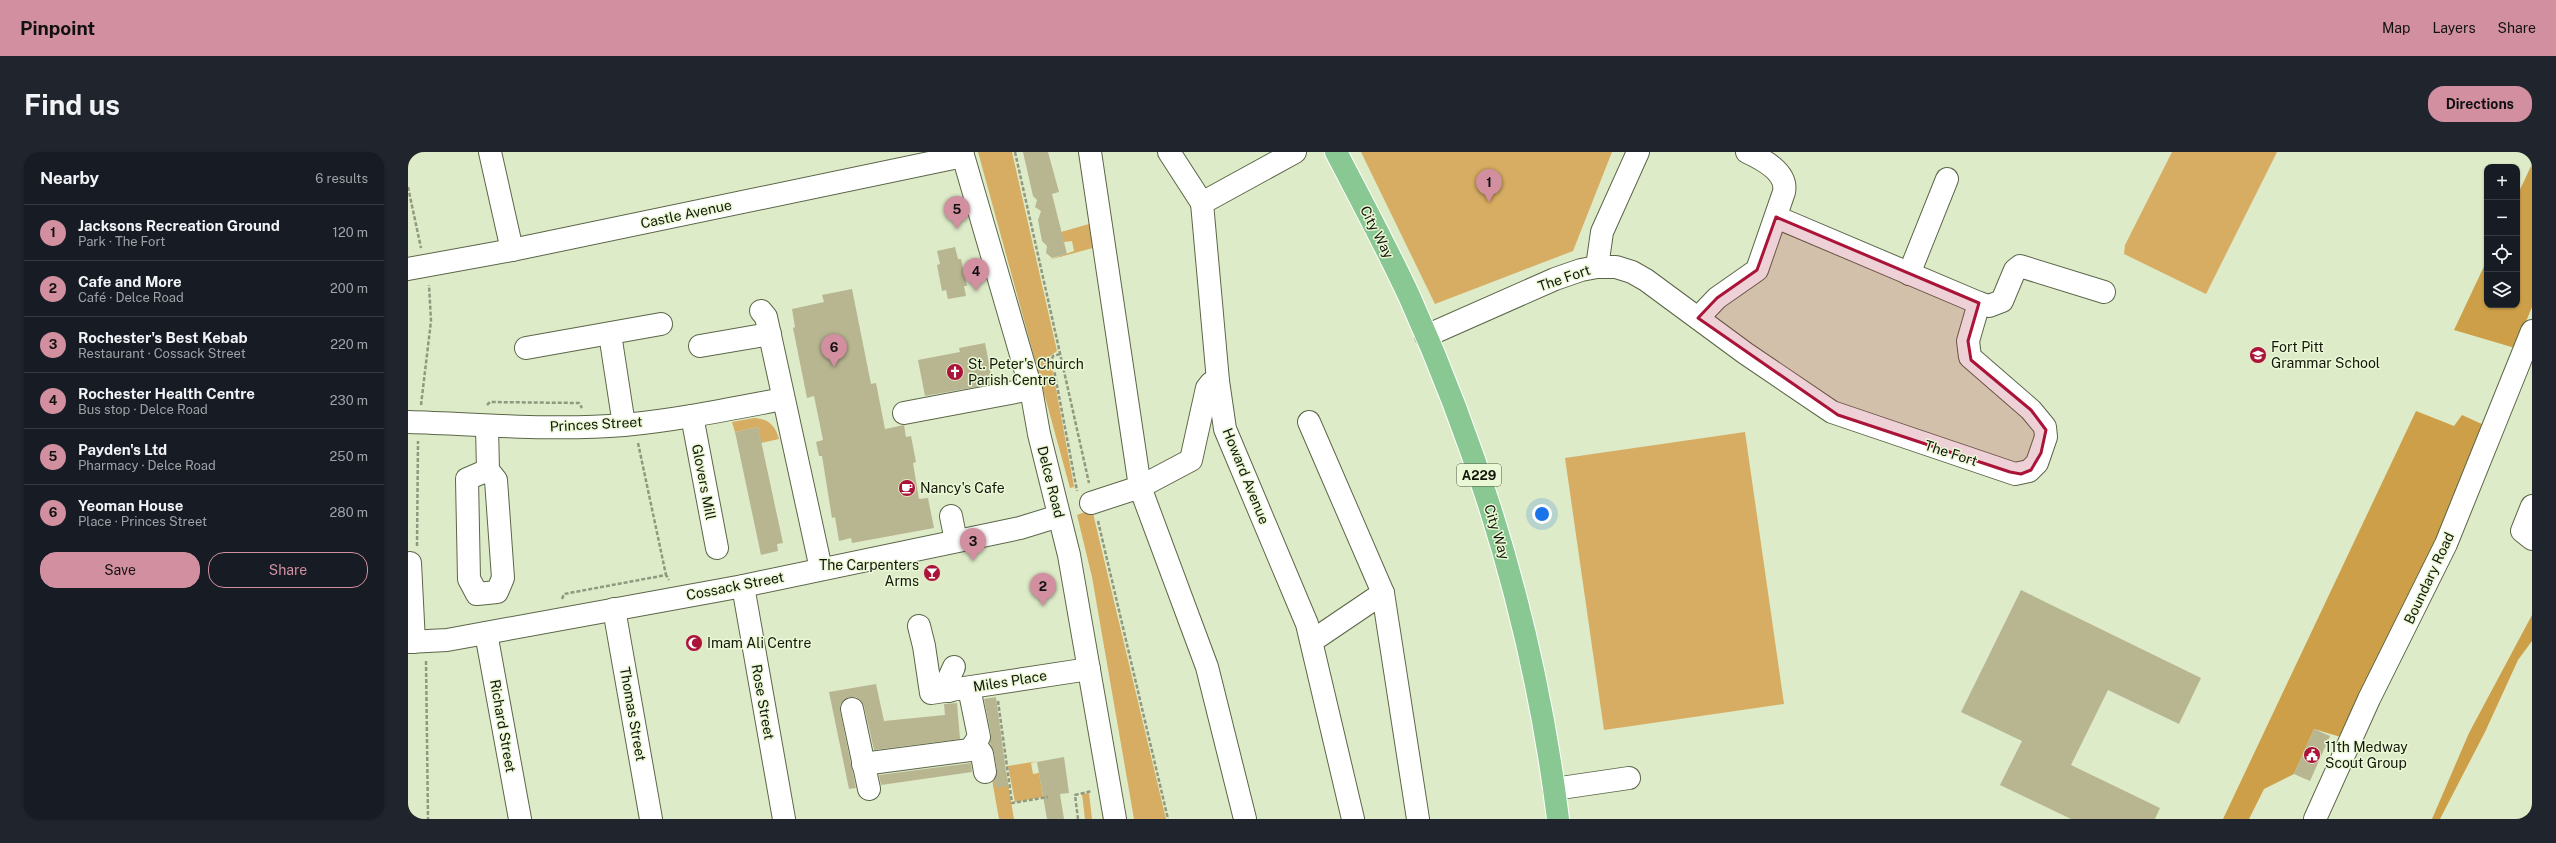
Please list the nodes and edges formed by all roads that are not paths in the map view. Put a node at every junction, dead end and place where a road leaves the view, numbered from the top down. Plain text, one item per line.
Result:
1 (490, 152) edge
2 (1090, 152) edge
3 (1168, 152) edge
4 (1295, 152) edge
5 (1336, 152) edge
6 (1638, 152) edge
7 (1747, 152) edge
8 (962, 154) edge
9 (1947, 179) dead end
10 (1202, 203) junction
11 (1776, 217) junction
12 (512, 250) junction
13 (1597, 267) junction
14 (417, 268) edge
15 (1909, 274) junction
16 (2104, 292) dead end
17 (1979, 303) junction
18 (761, 310) dead end
19 (1698, 318) junction
20 (661, 324) dead end
21 (2532, 331) edge
22 (610, 334) junction
23 (770, 334) junction
24 (1426, 336) junction
25 (700, 346) dead end
26 (526, 348) dead end
27 (1218, 381) junction
28 (1031, 389) junction
29 (783, 399) junction
30 (904, 413) dead end
31 (692, 416) junction
32 (408, 422) edge
33 (1309, 422) dead end
34 (624, 425) junction
35 (487, 427) junction
36 (488, 470) junction
37 (1140, 487) junction
38 (1088, 501) road end
39 (2532, 506) edge
40 (952, 516) dead end
41 (1059, 516) junction
42 (2527, 535) edge
43 (956, 541) junction
44 (717, 548) dead end
45 (410, 563) dead end
46 (821, 568) junction
47 (743, 586) junction
48 (1383, 593) junction
49 (614, 609) junction
50 (919, 626) dead end
51 (486, 633) junction
52 (1312, 641) junction
53 (416, 642) edge
54 (954, 667) dead end
55 (1089, 669) junction
56 (949, 691) junction
57 (852, 709) dead end
58 (975, 744) junction
59 (863, 764) junction
60 (985, 772) dead end
61 (1629, 778) dead end
62 (869, 789) dead end
63 (1554, 789) junction
64 (520, 819) edge
65 (651, 819) edge
66 (784, 819) edge
67 (1116, 819) edge
68 (1245, 819) edge
69 (1353, 819) edge
70 (1418, 819) edge
71 (1558, 819) edge
72 (2315, 819) edge

1 - 12 street
2 - 37 street
3 - 10 street
4 - 10 street
5 - 24 main road, City Way / A229
6 - 13 street
7 - 11 street
8 - 12 street, Castle Avenue
8 - 28 street, Delce Road
9 - 15 street
10 - 27 street, Howard Avenue
11 - 15 street
11 - 19 street
12 - 14 street, Castle Avenue
13 - 19 street, The Fort
13 - 24 street, The Fort
15 - 17 street
16 - 17 street
17 - 19 street, The Fort
18 - 23 street
20 - 22 street
21 - 72 street, Boundary Road
22 - 26 street
22 - 34 street
23 - 25 street
23 - 29 street
24 - 63 main road, City Way / A229
27 - 37 street
27 - 52 street, Howard Avenue
28 - 30 street
28 - 41 street, Delce Road
29 - 31 street, Princes Street
29 - 46 street
31 - 34 street, Princes Street
31 - 44 street, Glovers Mill
32 - 35 street, Princes Street
33 - 48 street
34 - 35 street, Princes Street
35 - 36 street
36 - 36 street
37 - 38 street
37 - 68 street
39 - 42 street
40 - 43 street
41 - 43 street, Cossack Street
41 - 55 street, Delce Road
43 - 46 street, Cossack Street
45 - 53 street
46 - 47 street, Cossack Street
47 - 49 street, Cossack Street
47 - 66 street, Rose Street
48 - 52 street
48 - 70 street
49 - 51 street, Cossack Street
49 - 65 street, Thomas Street
50 - 56 street
51 - 53 street, Cossack Street
51 - 64 street, Richard Street
52 - 69 street, Howard Avenue
54 - 56 street
55 - 56 street, Miles Place
55 - 67 street, Delce Road
56 - 58 street
57 - 59 street
58 - 59 street
58 - 60 street
59 - 62 street
61 - 63 street
63 - 71 main road, City Way / A229

